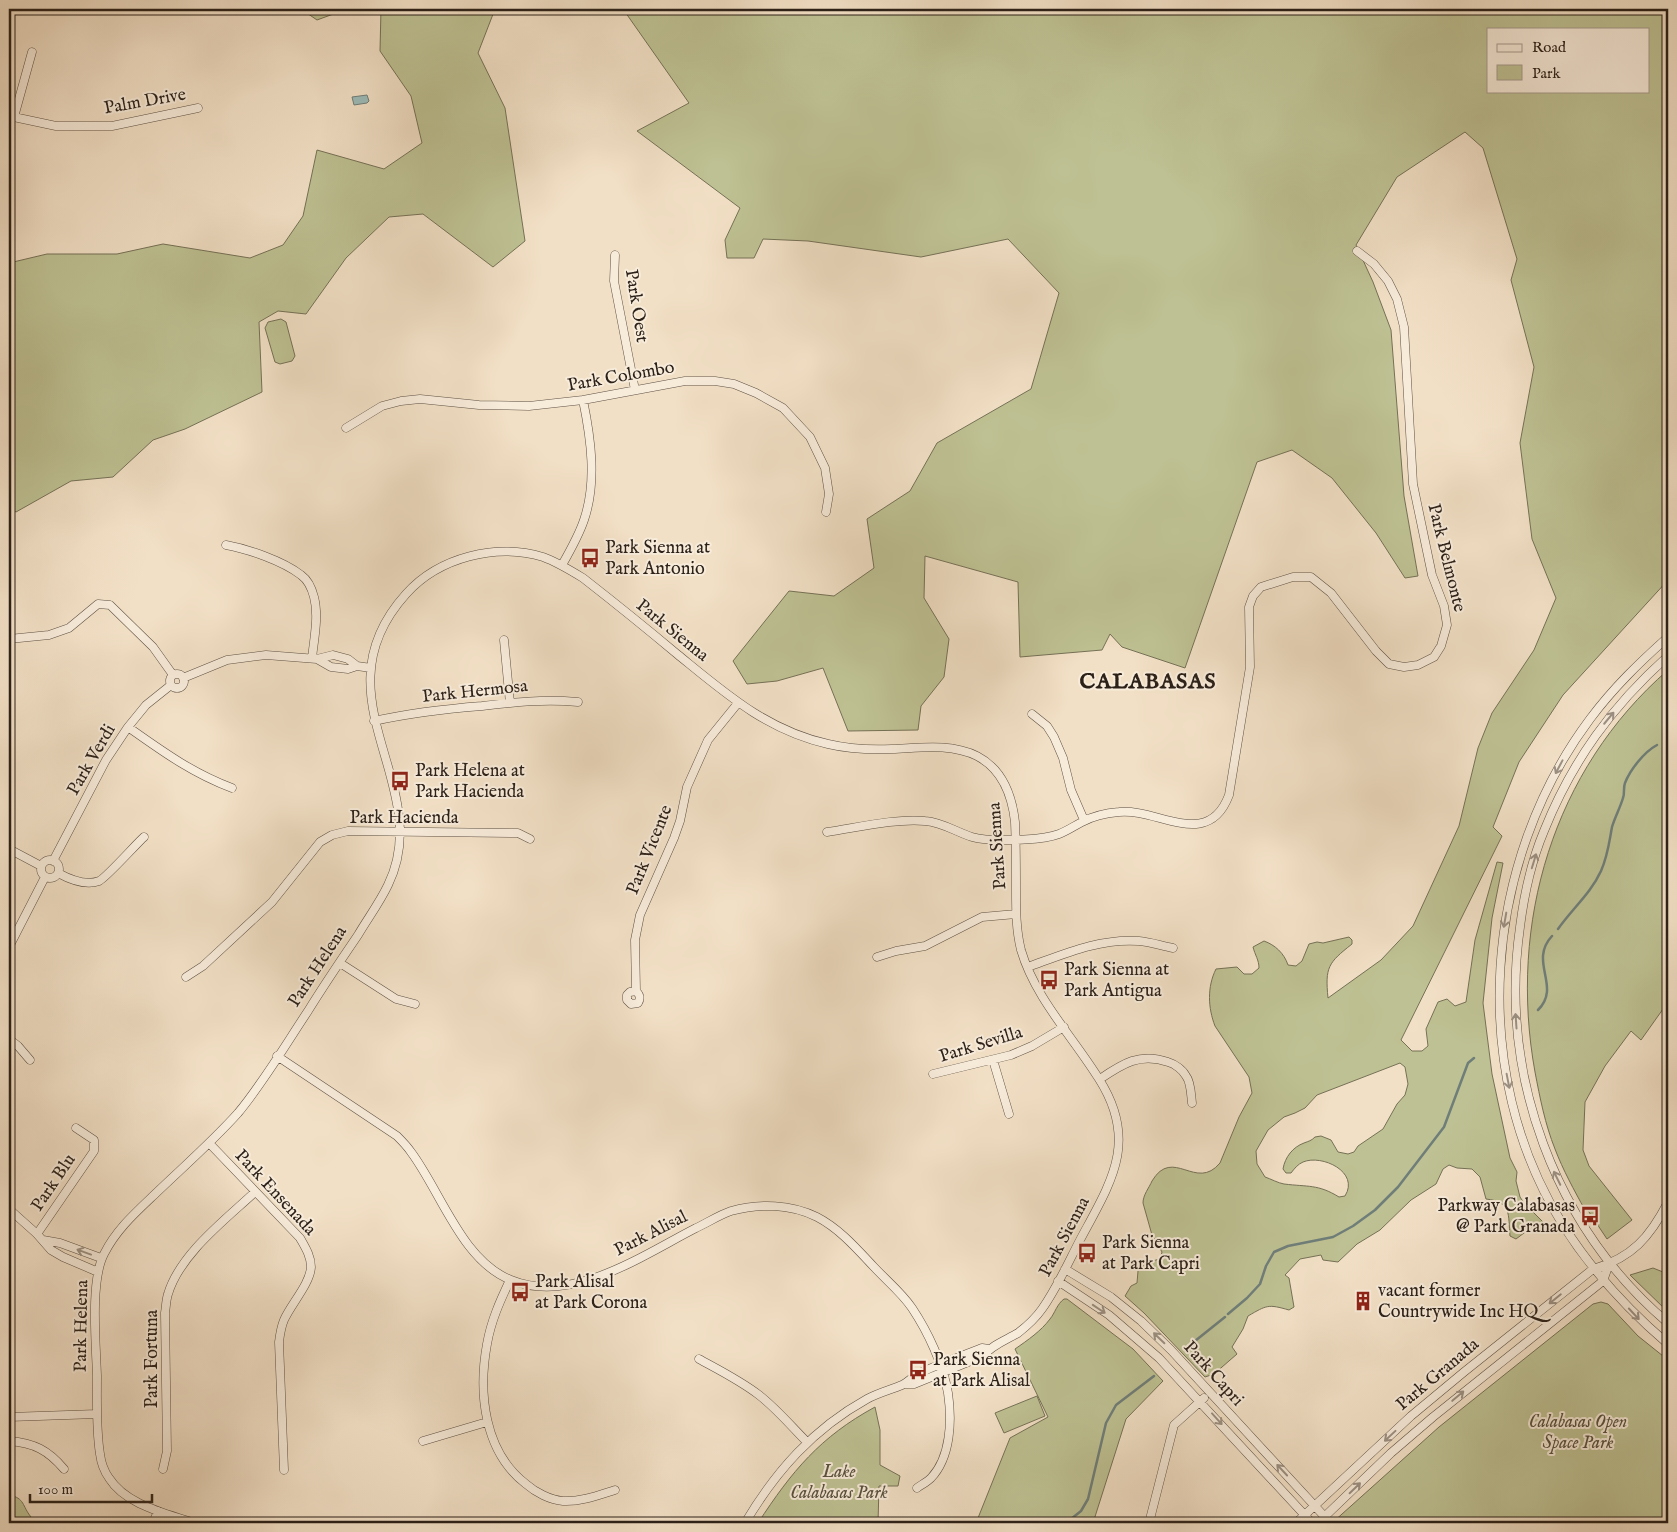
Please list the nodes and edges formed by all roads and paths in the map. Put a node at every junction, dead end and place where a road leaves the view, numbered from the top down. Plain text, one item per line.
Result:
1 (32, 52) dead end
2 (198, 108) dead end
3 (12, 116) edge
4 (1357, 252) dead end
5 (615, 255) dead end
6 (635, 390) junction
7 (583, 400) junction
8 (346, 428) dead end
9 (826, 512) dead end
10 (226, 545) dead end
11 (504, 551) joint
12 (562, 565) junction
13 (1668, 637) edge
14 (9, 639) edge
15 (504, 640) dead end
16 (9, 646) edge
17 (338, 656) junction
18 (1668, 656) edge
19 (314, 659) junction
20 (357, 666) junction
21 (336, 668) junction
22 (371, 668) junction
23 (10, 672) dead end
24 (173, 675) junction
25 (183, 678) junction
26 (171, 685) junction
27 (578, 702) dead end
28 (510, 703) junction
29 (738, 703) junction
30 (1032, 714) dead end
31 (374, 721) junction
32 (128, 726) junction
33 (232, 788) dead end
34 (1084, 820) junction
35 (401, 832) junction
36 (827, 832) dead end
37 (144, 837) dead end
38 (530, 839) dead end
39 (1015, 840) junction
40 (9, 849) edge
41 (54, 861) junction
42 (41, 866) junction
43 (58, 873) junction
44 (45, 877) junction
45 (1016, 914) junction
46 (9, 947) edge
47 (1173, 948) dead end
48 (877, 957) dead end
49 (340, 962) junction
50 (1028, 967) junction
51 (186, 976) dead end
52 (636, 991) dead end
53 (415, 1004) dead end
54 (1064, 1028) junction
55 (9, 1040) edge
56 (277, 1056) junction
57 (30, 1060) dead end
58 (992, 1060) junction
59 (933, 1074) dead end
60 (1100, 1079) junction
61 (1192, 1103) dead end
62 (1009, 1114) dead end
63 (76, 1128) dead end
64 (209, 1143) junction
65 (255, 1192) junction
66 (1668, 1202) edge
67 (9, 1209) edge
68 (40, 1237) junction
69 (101, 1258) junction
70 (1610, 1264) junction
71 (1065, 1269) junction
72 (1593, 1269) junction
73 (98, 1272) junction
74 (510, 1280) junction
75 (1603, 1280) junction
76 (1058, 1281) junction
77 (1668, 1323) edge
78 (1668, 1344) edge
79 (699, 1359) dead end
80 (941, 1369) junction
81 (1209, 1393) junction
82 (1200, 1401) junction
83 (97, 1414) junction
84 (9, 1417) edge
85 (487, 1422) junction
86 (9, 1441) edge
87 (423, 1441) dead end
88 (807, 1442) junction
89 (64, 1469) dead end
90 (163, 1469) dead end
91 (284, 1470) dead end
92 (917, 1488) dead end
93 (615, 1490) dead end
94 (1315, 1506) junction
95 (158, 1511) junction
96 (1304, 1515) junction
97 (1325, 1517) junction
98 (154, 1523) edge
99 (194, 1523) edge
100 (745, 1523) edge
101 (1149, 1523) edge
102 (1296, 1523) edge
103 (1312, 1523) edge
104 (1318, 1523) edge

1 - 3 street
2 - 3 street, Palm Drive
4 - 34 street, Park Belmonte
5 - 6 street, Park Oest
6 - 7 street, Park Colombo
6 - 9 street, Park Colombo
7 - 8 street, Park Colombo
7 - 12 street
10 - 19 street
11 - 12 street, Park Sienna
11 - 22 street, Park Helena
12 - 29 street, Park Sienna
13 -> 72 street
14 - 24 street
15 - 28 street
16 - 23 street
17 - 19 street, Park Verdi
17 - 20 street
17 - 21 street
70 -> 18 street
19 - 21 street, Park Verdi
19 - 25 street, Park Verdi
20 - 21 street
20 - 22 street
22 - 31 street, Park Helena
24 - 25 street
24 - 26 street
25 - 26 street, Park Verdi
26 - 32 street, Park Verdi
27 - 28 street, Park Hermosa
28 - 31 street, Park Hermosa
29 - 39 street, Park Sienna
29 - 52 street, Park Vicente
30 - 34 street
31 - 35 street, Park Helena
32 - 33 street
32 - 41 street, Park Verdi
34 - 39 street, Park Belmonte
35 - 38 street, Park Hacienda
35 - 49 street, Park Helena
35 - 51 street, Park Hacienda
36 - 39 street, Park Belmonte
37 - 43 street
39 - 45 street, Park Sienna
40 - 42 street
41 - 42 street
41 - 43 street
42 - 44 street
43 - 44 street
44 - 46 street
45 - 48 street
45 - 50 street, Park Sienna
47 - 50 street
49 - 53 street
49 - 56 street, Park Helena
50 - 54 street, Park Sienna
54 - 58 street, Park Sevilla
54 - 60 street, Park Sienna
55 - 57 street
56 - 64 street, Park Helena
56 - 74 street, Park Alisal
58 - 59 street, Park Sevilla
58 - 62 street
60 - 61 street
60 - 71 street, Park Sienna
63 - 68 street, Park Blu
64 - 65 street, Park Ensenada
64 - 69 street, Park Helena
65 - 90 street, Park Fortuna
65 - 91 street, Park Ensenada
66 - 70 street, Park Granada
67 - 68 street
69 -> 68 street
68 - 73 street
69 - 73 street, Park Helena
70 - 72 street, Park Granada
70 - 75 street, Park Granada
70 - 77 street
71 - 76 street, Park Sienna
81 -> 71 street, Park Capri
72 - 75 street
72 -> 94 street, Park Granada
73 - 83 street, Park Helena
74 - 80 street, Park Alisal
74 - 85 street
75 -> 78 street
97 -> 75 street, Park Granada
76 - 80 street, Park Sienna
76 -> 82 street, Park Capri
79 - 88 street
80 - 88 street, Park Sienna
80 - 92 street, Park Alisal
81 - 82 street
94 -> 81 street, Park Capri
82 -> 96 street, Park Capri
82 - 101 street
83 - 84 street
83 - 95 street
85 - 87 street
85 - 93 street
86 - 89 street
88 - 100 street, Park Sienna
94 - 96 street, Park Granada
94 - 97 street, Park Capri
95 - 98 street
95 - 99 street
96 - 102 street, Park Granada
96 - 103 street, Park Capri
97 - 104 street, Park Granada

